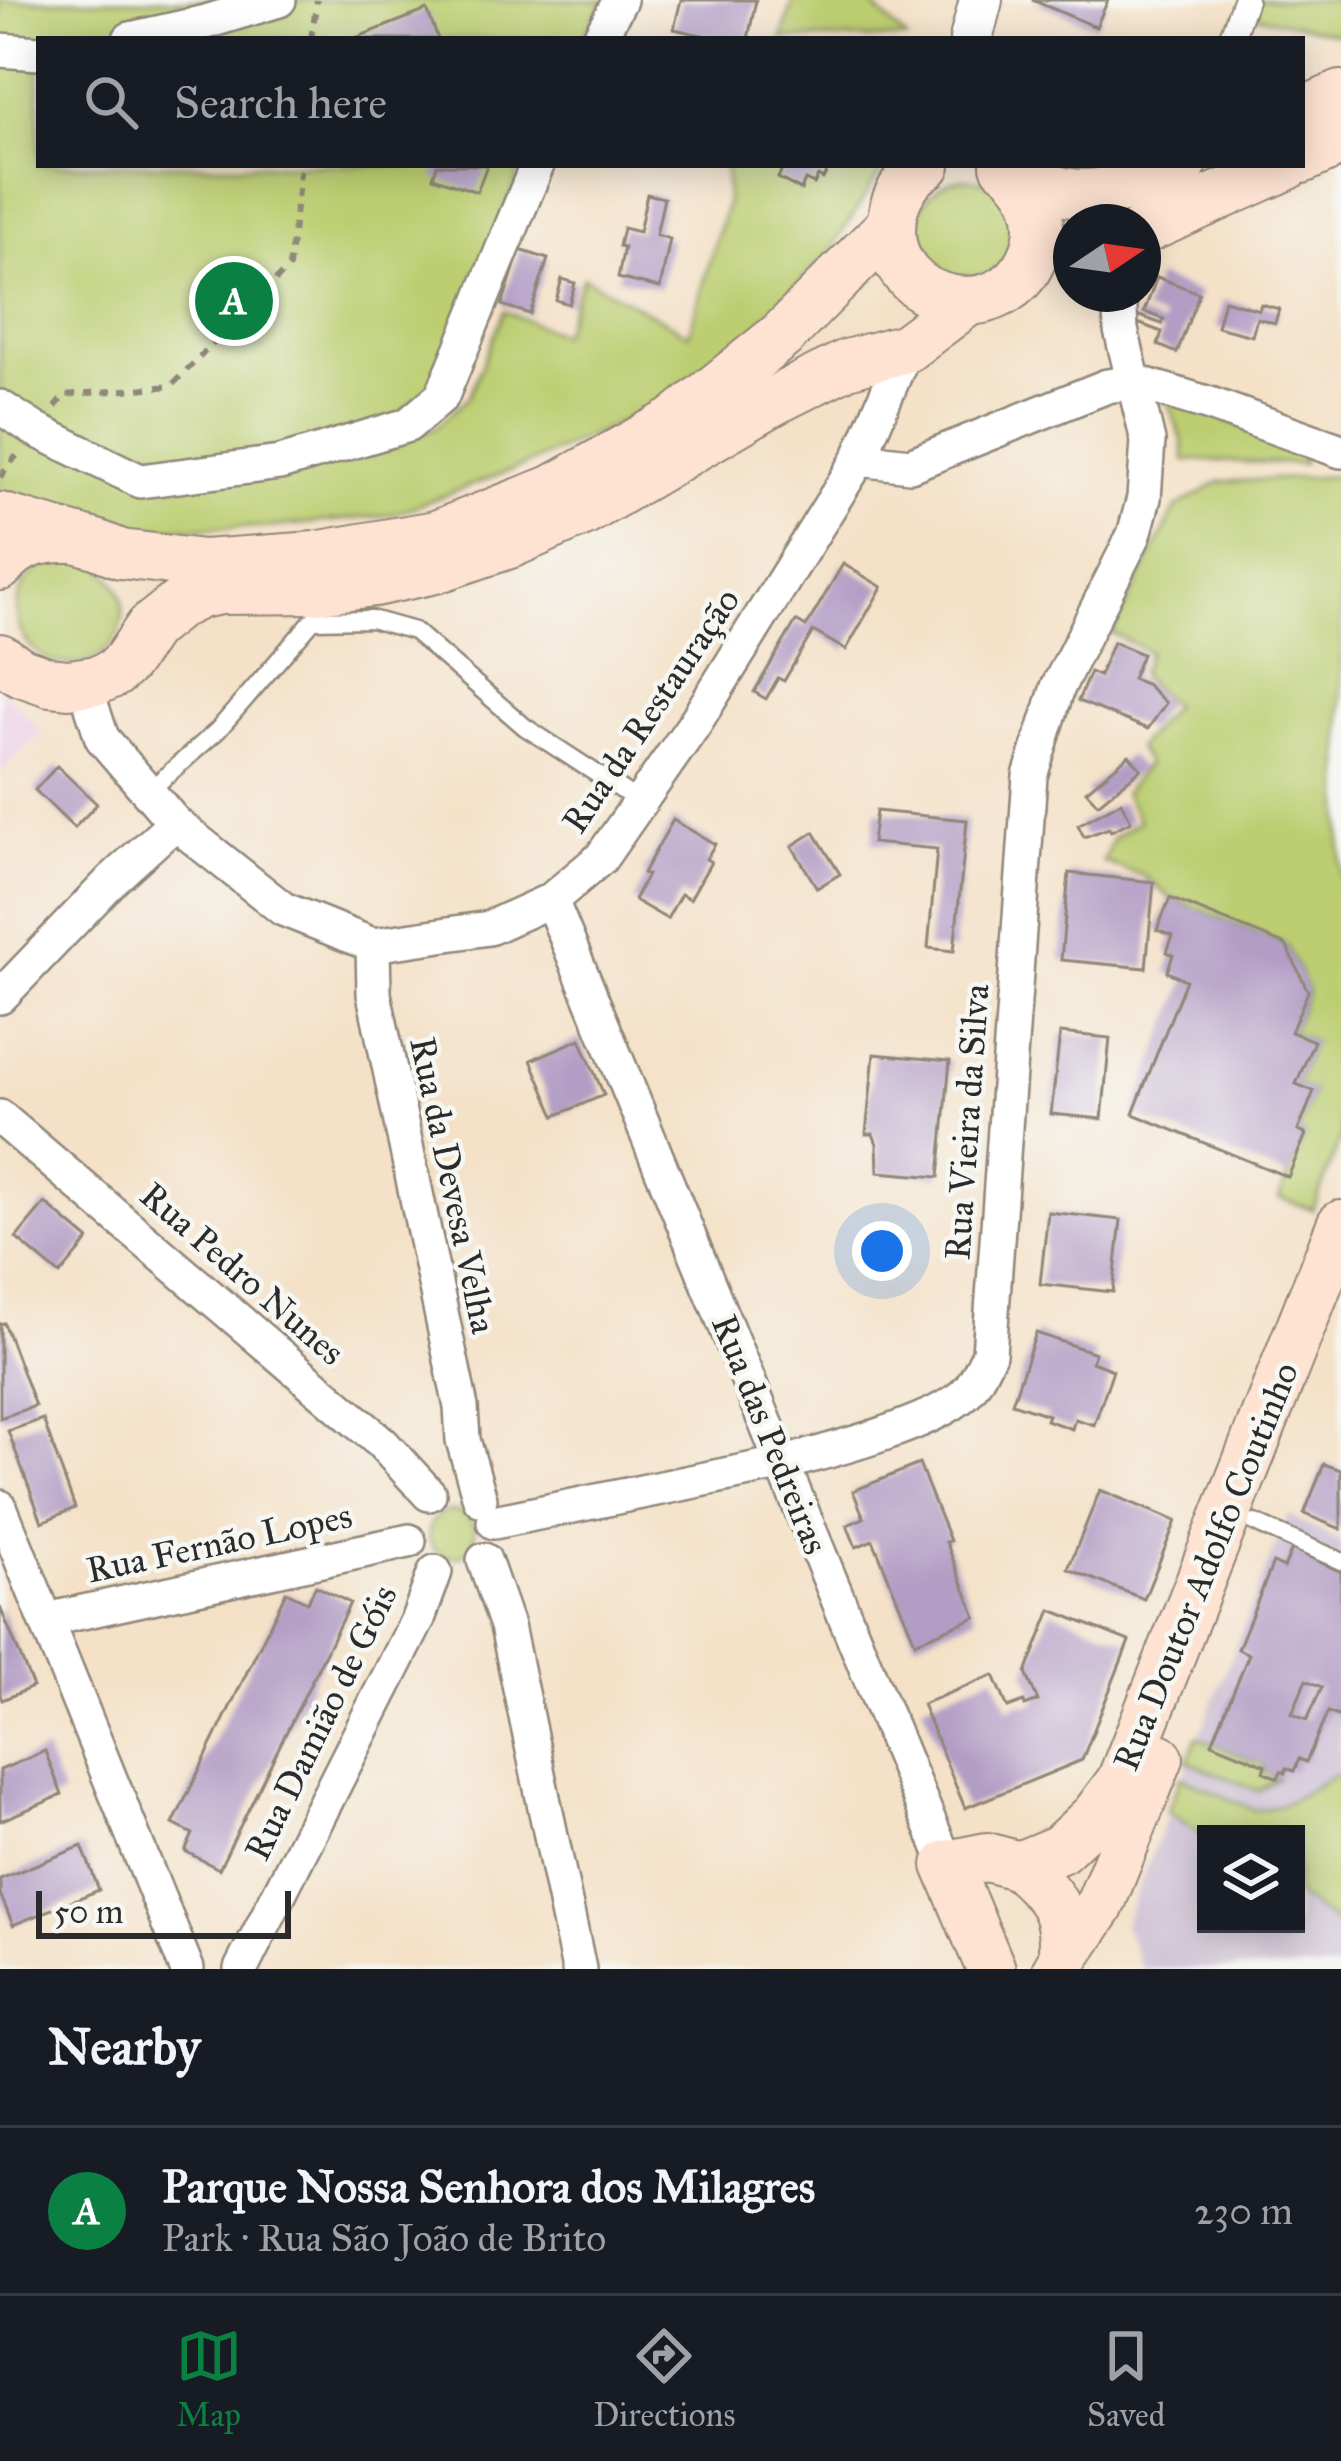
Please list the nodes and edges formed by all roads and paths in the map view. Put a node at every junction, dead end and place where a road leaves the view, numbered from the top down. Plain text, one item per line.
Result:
1 (279, 0) edge
2 (317, 0) edge
3 (620, 0) edge
4 (981, 0) edge
5 (1245, 0) edge
6 (143, 36) edge
7 (311, 36) edge
8 (601, 36) edge
9 (972, 36) edge
10 (1232, 36) edge
11 (0, 50) edge
12 (36, 53) edge
13 (1341, 95) edge
14 (1305, 111) edge
15 (1341, 141) edge
16 (1305, 157) edge
17 (301, 168) edge
18 (536, 168) edge
19 (919, 168) edge
20 (1175, 168) edge
21 (1281, 168) edge
22 (1014, 173) edge
23 (1161, 222) edge
24 (890, 226) junction
25 (1053, 267) edge
26 (1022, 276) junction
27 (967, 302) junction
28 (1120, 312) edge
29 (906, 348) junction
30 (1136, 382) junction
31 (0, 407) edge
32 (36, 430) junction
33 (1341, 451) edge
34 (859, 459) junction
35 (0, 517) edge
36 (70, 538) junction
37 (121, 554) junction
38 (0, 566) edge
39 (150, 627) junction
40 (0, 658) edge
41 (84, 682) junction
42 (148, 792) junction
43 (640, 802) junction
44 (175, 823) junction
45 (551, 900) junction
46 (373, 945) junction
47 (0, 998) edge
48 (0, 1117) edge
49 (1341, 1225) edge
50 (1341, 1309) edge
51 (463, 1439) junction
52 (784, 1463) junction
53 (435, 1491) junction
54 (0, 1507) edge
55 (487, 1510) junction
56 (1255, 1522) junction
57 (409, 1541) junction
58 (484, 1560) junction
59 (1341, 1561) edge
60 (434, 1572) junction
61 (46, 1620) junction
62 (947, 1865) junction
63 (1019, 1866) junction
64 (1060, 1963) edge
65 (187, 1969) edge
66 (241, 1969) edge
67 (578, 1969) edge
68 (991, 1969) edge

1 - 6 street
2 - 7 path
3 - 8 street
4 - 9 street
5 - 10 street
11 - 12 street
13 - 14 main road
15 - 16 main road
17 - 32 path
18 - 32 street
19 - 24 main road
20 - 22 main road
21 - 23 main road
22 - 26 main road
24 - 27 main road
24 - 37 main road
25 - 26 main road
26 - 27 main road
27 - 29 main road
28 - 30 street, Rua Vieira da Silva
29 - 34 street, Rua da Restauração
29 - 39 main road
30 - 33 street
30 - 34 street
30 - 52 street, Rua Vieira da Silva
31 - 32 street
34 - 43 street, Rua da Restauração
35 - 36 main road
36 - 37 main road
36 - 38 main road
37 - 39 main road
39 - 41 main road
40 - 41 main road
41 - 42 street
42 - 43 lane
42 - 44 street
43 - 45 street, Rua da Restauração
44 - 46 street
44 - 47 street
45 - 46 street, Rua da Restauração
45 - 52 street, Rua das Pedreiras
46 - 51 street, Rua da Devesa Velha
48 - 53 street, Rua Pedro Nunes
49 - 63 main road, Rua Doutor Adolfo Coutinho
50 - 56 main road, Rua Doutor Adolfo Coutinho
51 - 53 street
51 - 55 street, Rua da Devesa Velha
52 - 55 street, Rua Vieira da Silva
52 - 62 street, Rua das Pedreiras
53 - 55 street
53 - 57 street
54 - 61 street
55 - 58 street
56 - 59 lane
56 - 64 main road, Rua Doutor Adolfo Coutinho
57 - 60 street
57 - 61 street, Rua Fernão Lopes
58 - 60 street
58 - 67 street
60 - 66 street, Rua Damião de Góis
61 - 65 street
62 - 63 main road
62 - 68 main road, Rua das Pedreiras
63 - 64 main road, Rua Doutor Adolfo Coutinho

